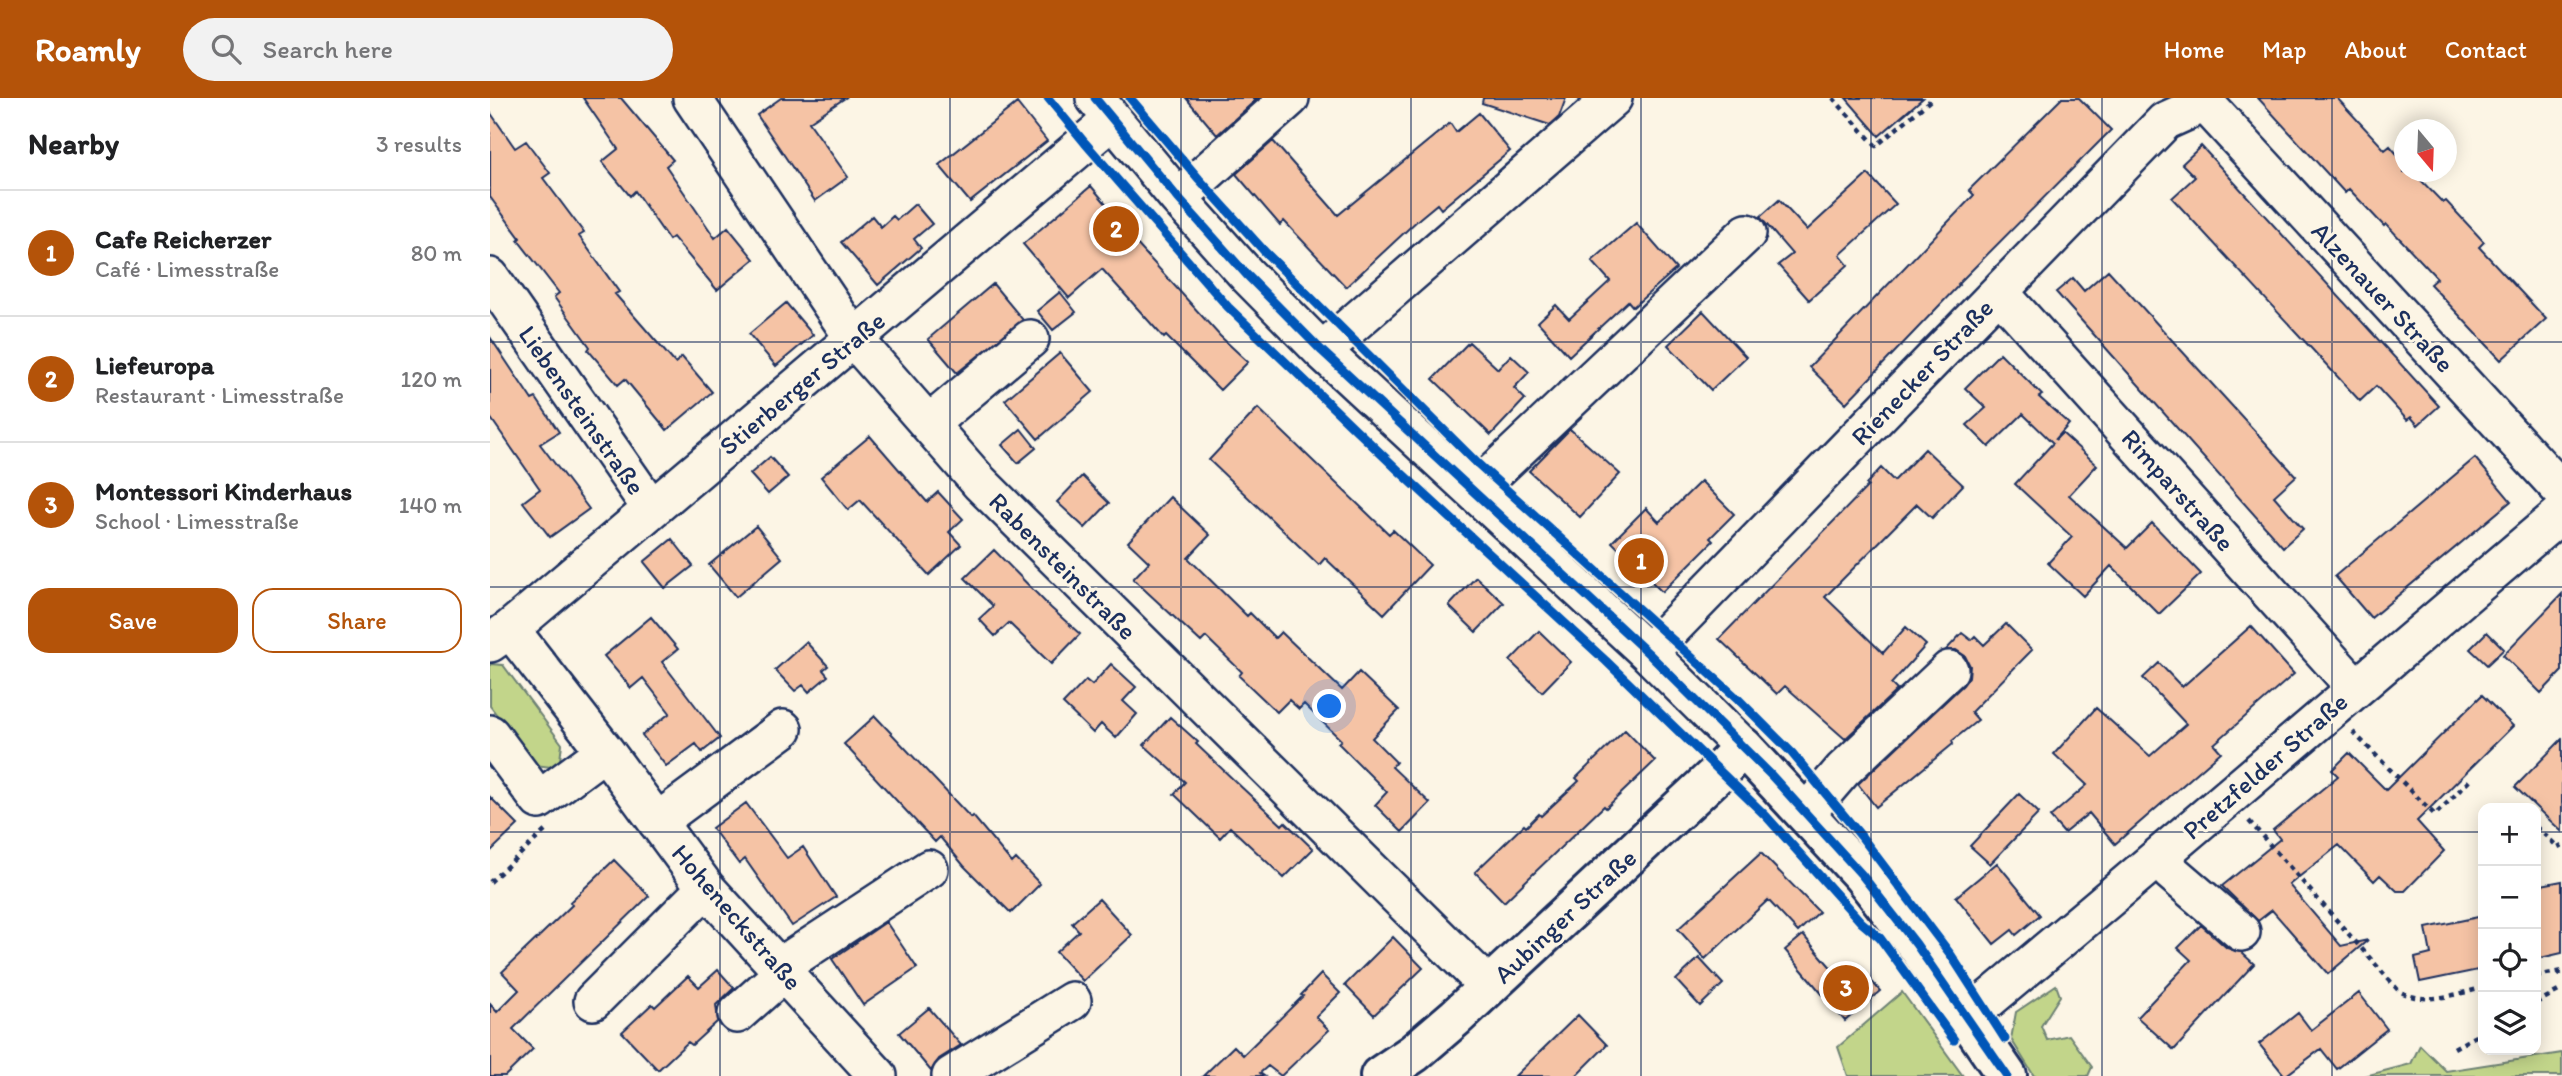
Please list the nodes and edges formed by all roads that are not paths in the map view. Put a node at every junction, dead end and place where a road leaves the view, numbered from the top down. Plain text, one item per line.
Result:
1 (692, 98) edge
2 (1290, 98) edge
3 (1613, 98) edge
4 (2205, 103) joint
5 (1103, 109) edge
6 (1178, 198) junction
7 (1747, 233) dead end
8 (490, 277) edge
9 (2000, 293) junction
10 (1618, 327) dead end
11 (855, 340) junction
12 (1031, 340) dead end
13 (1322, 351) junction
14 (930, 423) junction
15 (1468, 485) junction
16 (2562, 491) edge
17 (651, 508) junction
18 (2562, 513) edge
19 (500, 636) edge
20 (1648, 653) junction
21 (1949, 670) dead end
22 (2356, 688) junction
23 (783, 729) dead end
24 (490, 734) edge
25 (1743, 747) junction
26 (605, 751) junction
27 (1806, 813) junction
28 (657, 822) junction
29 (2159, 858) junction
30 (929, 869) dead end
31 (706, 888) junction
32 (2241, 932) dead end
33 (780, 970) junction
34 (1489, 987) junction
35 (593, 1001) dead end
36 (1072, 1001) dead end
37 (737, 1013) dead end
38 (1966, 1015) junction
39 (878, 1076) edge
40 (951, 1076) edge
41 (1380, 1076) edge
42 (2007, 1076) edge

1 - 11 street, Rabensteinstraße
2 - 6 street
3 - 13 street
4 - 9 street, Rienecker Straße
4 - 16 street, Alzenauer Straße
5 - 6 street
5 - 11 street, Stierberger Straße
6 - 13 street
7 - 15 street
8 - 17 street, Liebensteinstraße
9 - 20 street, Rienecker Straße
9 - 22 street, Rimparstraße
10 - 15 street
11 - 14 street, Rabensteinstraße
11 - 17 street, Stierberger Straße
12 - 14 street
13 - 15 street
14 - 34 street, Rabensteinstraße
15 - 20 street
17 - 19 street, Stierberger Straße
18 - 22 street, Pretzfelder Straße
19 - 26 street, Hoheneckstraße
20 - 25 street
21 - 27 street
22 - 29 street, Pretzfelder Straße
23 - 28 street
24 - 26 street
25 - 27 main road
25 - 34 main road, Aubinger Straße
26 - 28 street, Hoheneckstraße
27 - 38 main road
28 - 31 street, Hoheneckstraße
29 - 32 street
29 - 38 street, Pretzfelder Straße
30 - 33 street
31 - 33 street, Hoheneckstraße
31 - 35 street
33 - 37 street
33 - 39 street, Hoheneckstraße
34 - 41 main road, Aubinger Straße
36 - 40 street
38 - 42 main road

